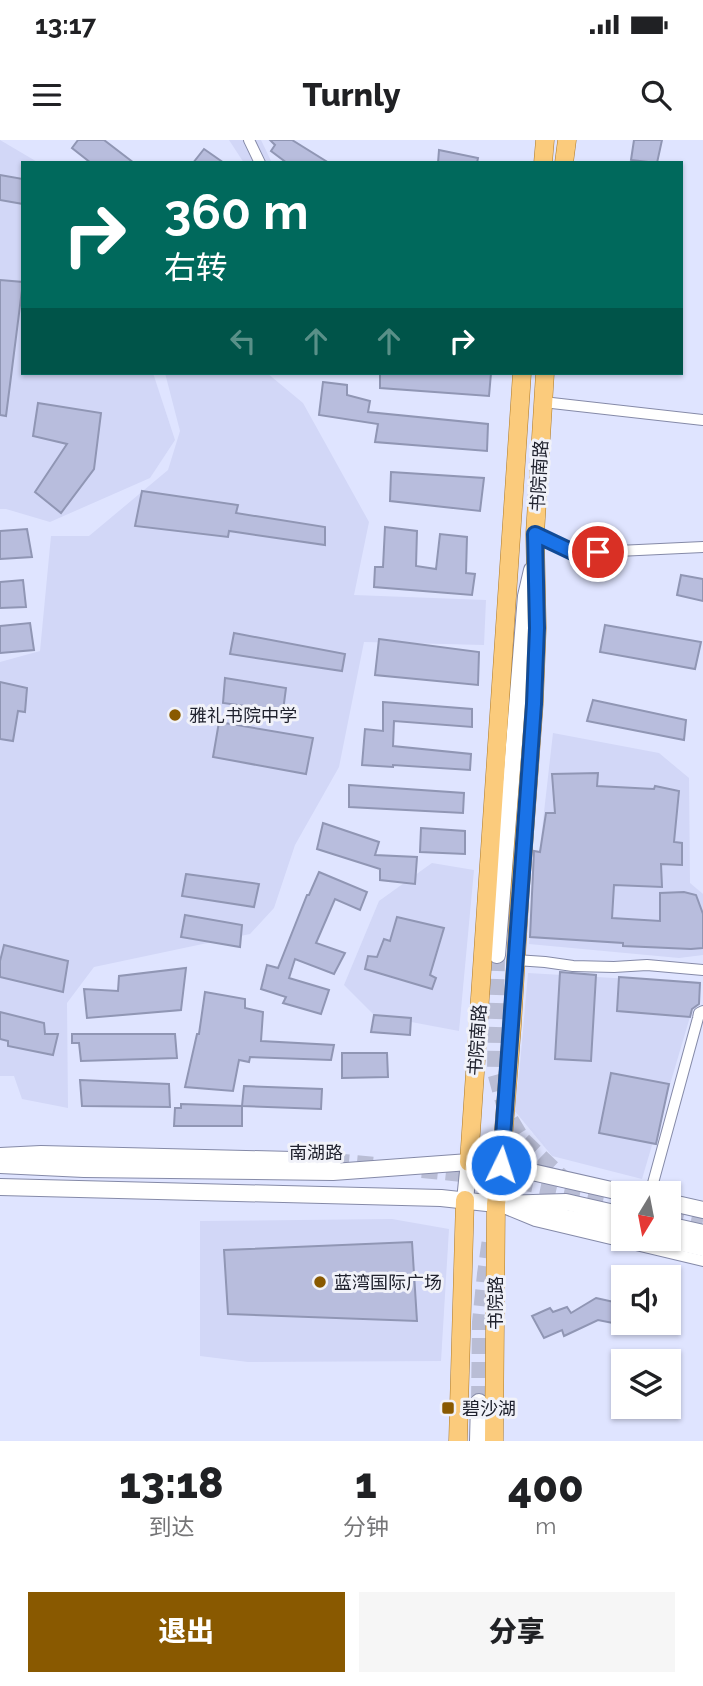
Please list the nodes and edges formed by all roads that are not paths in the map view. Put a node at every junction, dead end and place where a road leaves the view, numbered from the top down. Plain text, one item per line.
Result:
1 (249, 140) edge
2 (545, 140) edge
3 (567, 140) edge
4 (259, 161) edge
5 (543, 161) edge
6 (565, 161) edge
7 (522, 375) edge
8 (545, 375) edge
9 (543, 402) junction
10 (703, 420) edge
11 (535, 534) junction
12 (703, 547) edge
13 (534, 556) junction
14 (497, 955) tunnel mouth
15 (516, 960) junction
16 (703, 970) edge
17 (703, 1011) edge
18 (0, 1156) edge
19 (333, 1161) tunnel mouth
20 (469, 1163) junction
21 (0, 1165) edge
22 (501, 1165) junction
23 (654, 1181) edge
24 (0, 1187) edge
25 (611, 1190) edge
26 (465, 1200) junction
27 (496, 1204) junction
28 (681, 1205) edge
29 (703, 1210) edge
30 (611, 1212) edge
31 (611, 1227) edge
32 (681, 1228) edge
33 (703, 1233) edge
34 (681, 1243) edge
35 (703, 1248) edge
36 (703, 1261) edge
37 (479, 1402) tunnel mouth
38 (458, 1441) edge
39 (478, 1441) edge
40 (494, 1441) edge

1 - 4 street
2 - 5 main road
3 - 6 main road
7 - 20 main road, 书院南路
8 - 9 main road, 书院南路
9 - 10 street
9 - 11 main road, 书院南路
11 - 12 street
11 - 13 main road, 书院南路
13 - 14 main road
13 - 15 main road, 书院南路
15 - 16 street
15 - 22 main road, 书院南路
17 - 23 street
18 - 19 main road
20 - 21 main road, 南湖路
20 - 22 main road, 南湖路
20 - 26 main road
22 - 25 main road, 南湖路
22 - 27 main road, 书院路
24 - 26 main road
26 - 27 main road
26 - 38 main road, 书院路
27 - 30 main road
27 - 31 main road
27 - 36 street
27 - 40 main road, 书院路
28 - 29 main road
32 - 33 main road
34 - 35 main road
37 - 39 main road

